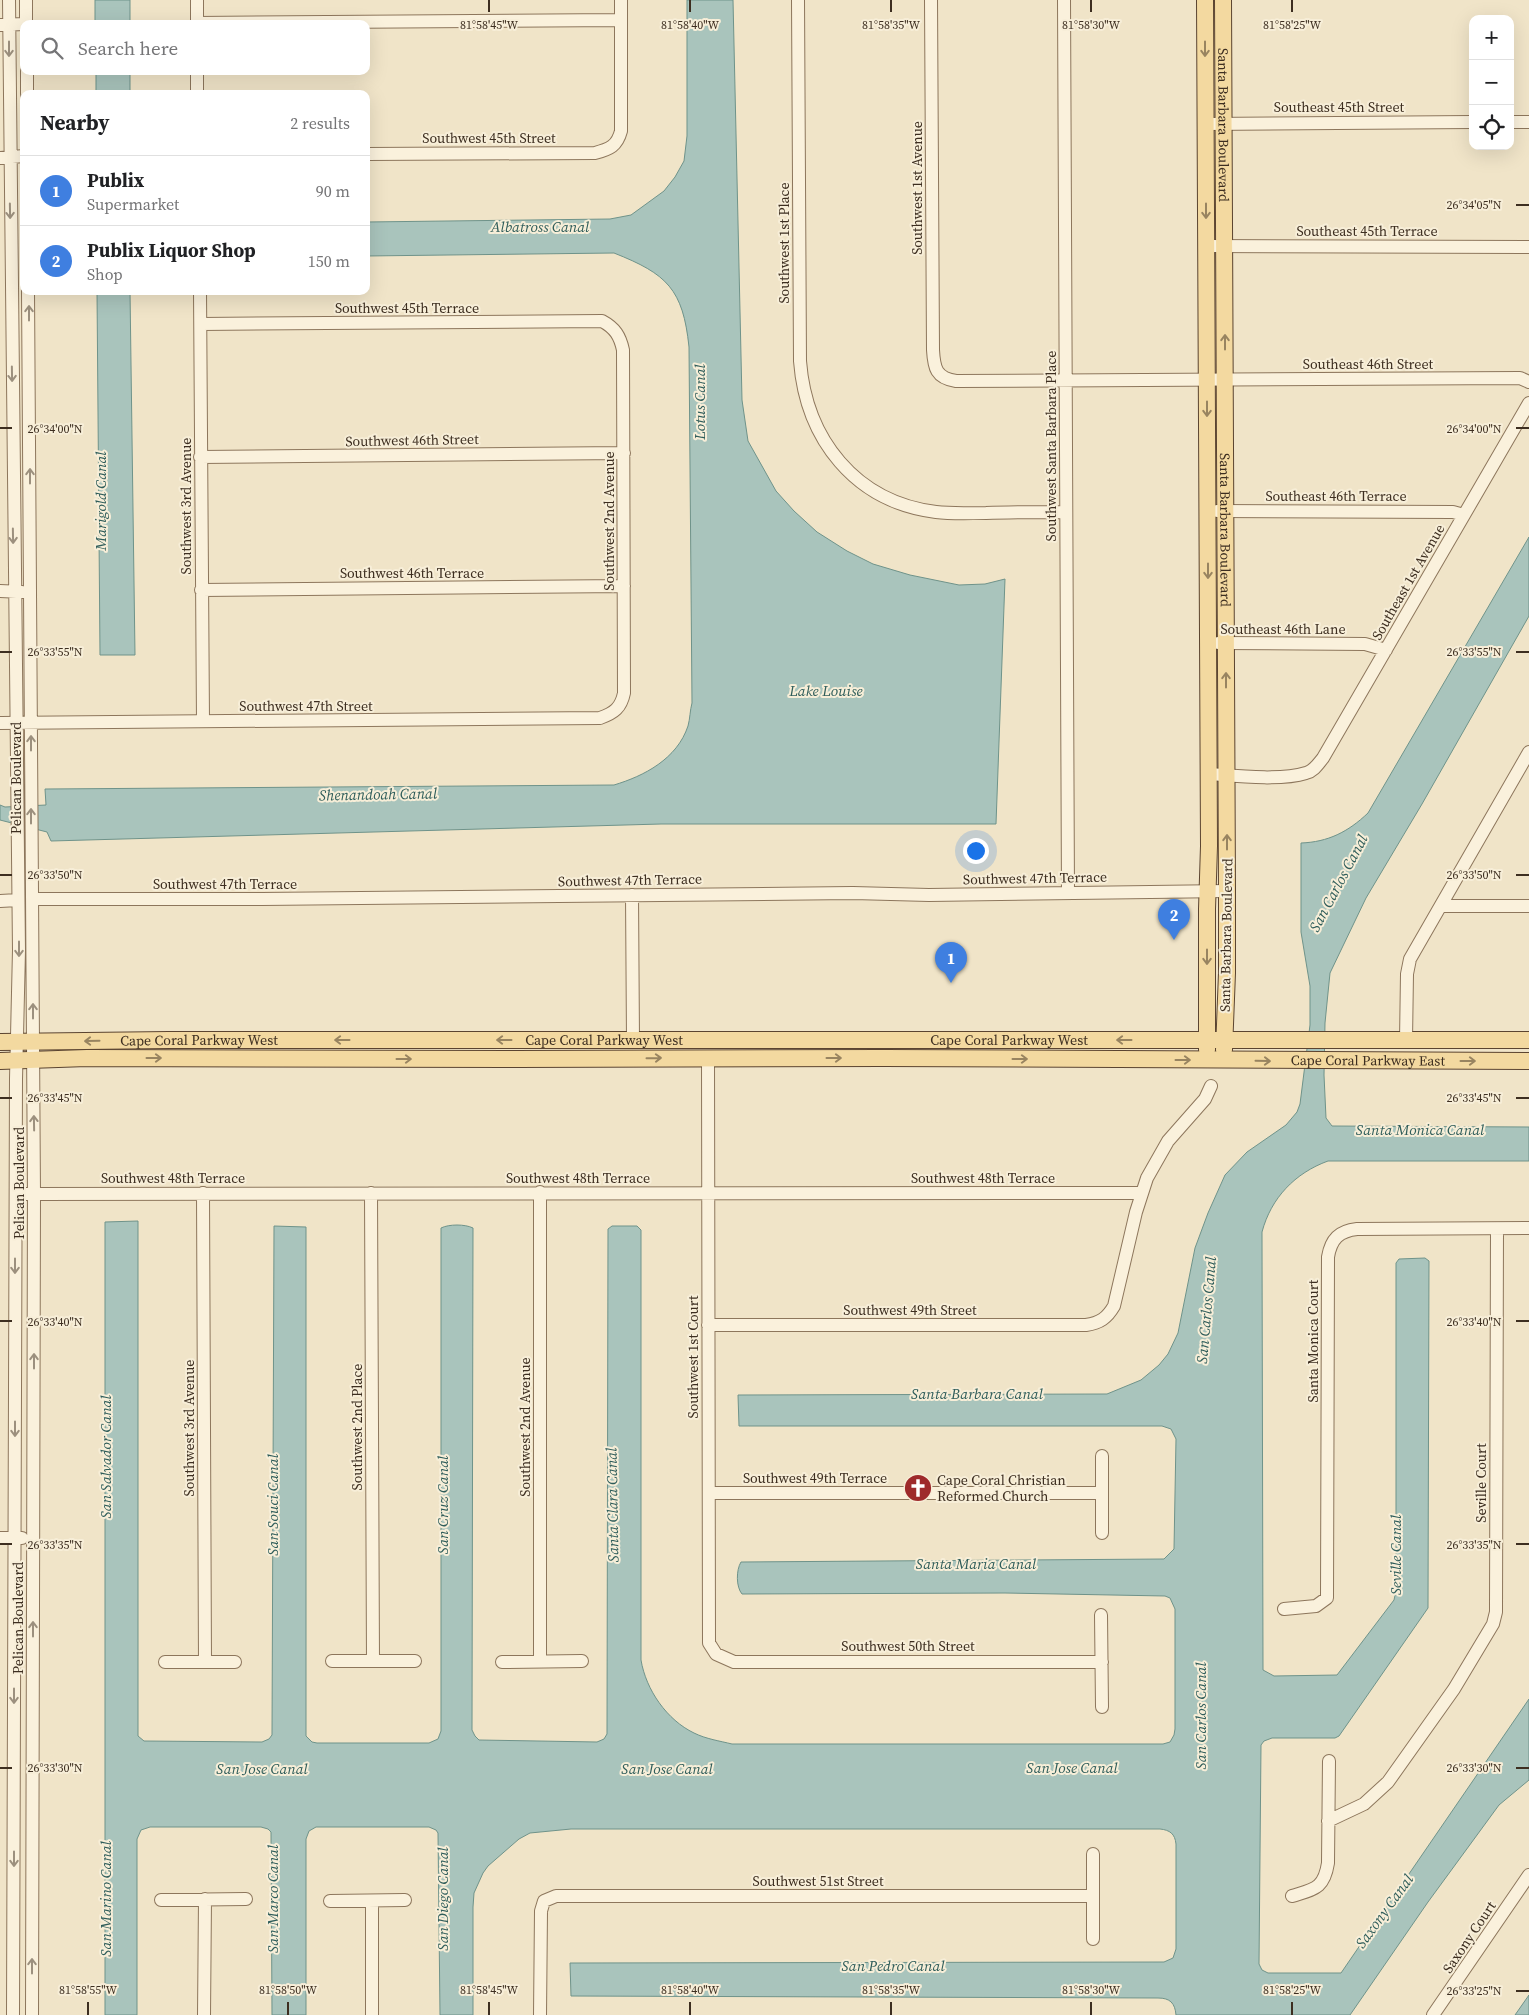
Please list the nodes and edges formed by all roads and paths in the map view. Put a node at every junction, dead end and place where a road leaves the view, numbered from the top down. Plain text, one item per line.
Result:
1 (9, 0) edge
2 (26, 0) edge
3 (196, 0) edge
4 (621, 0) edge
5 (798, 0) edge
6 (931, 0) edge
7 (1064, 0) edge
8 (1205, 0) edge
9 (1223, 0) edge
10 (25, 20) edge
11 (197, 20) edge
12 (621, 20) junction
13 (370, 22) edge
14 (20, 24) edge
15 (4, 25) edge
16 (27, 75) edge
17 (197, 75) edge
18 (27, 90) edge
19 (197, 90) edge
20 (1469, 122) edge
21 (1514, 122) edge
22 (1529, 122) edge
23 (1223, 123) junction
24 (1205, 124) junction
25 (370, 154) edge
26 (20, 156) edge
27 (5, 157) edge
28 (1206, 246) junction
29 (1224, 246) junction
30 (1529, 247) edge
31 (28, 295) edge
32 (200, 295) edge
33 (201, 324) junction
34 (612, 326) joint
35 (1206, 379) junction
36 (1225, 379) junction
37 (1066, 380) junction
38 (1529, 382) edge
39 (1529, 403) edge
40 (624, 453) junction
41 (200, 457) junction
42 (1207, 511) junction
43 (1226, 511) junction
44 (1066, 512) junction
45 (1464, 515) junction
46 (624, 586) junction
47 (201, 590) junction
48 (0, 591) edge
49 (14, 591) junction
50 (30, 592) junction
51 (1208, 643) junction
52 (1226, 644) junction
53 (1386, 650) junction
54 (612, 714) joint
55 (203, 721) junction
56 (0, 723) edge
57 (16, 723) junction
58 (31, 723) junction
59 (1529, 752) edge
60 (1523, 773) edge
61 (1209, 774) junction
62 (1227, 775) junction
63 (18, 848) junction
64 (1208, 891) junction
65 (1228, 891) junction
66 (1068, 893) junction
67 (632, 895) junction
68 (33, 898) junction
69 (18, 900) junction
70 (0, 901) edge
71 (1441, 906) junction
72 (1529, 906) edge
73 (1225, 1016) junction
74 (1302, 1037) junction
75 (633, 1040) junction
76 (825, 1040) junction
77 (1004, 1040) junction
78 (1207, 1040) junction
79 (1224, 1040) junction
80 (1406, 1040) junction
81 (1529, 1040) edge
82 (0, 1042) edge
83 (25, 1042) junction
84 (708, 1058) junction
85 (884, 1058) junction
86 (515, 1059) junction
87 (17, 1060) junction
88 (33, 1060) junction
89 (1207, 1060) junction
90 (1224, 1060) junction
91 (0, 1061) edge
92 (1529, 1061) edge
93 (1212, 1086) dead end
94 (540, 1192) junction
95 (203, 1193) junction
96 (372, 1193) junction
97 (707, 1193) junction
98 (16, 1194) junction
99 (34, 1194) junction
100 (1141, 1194) junction
101 (1529, 1228) edge
102 (1497, 1229) junction
103 (708, 1325) junction
104 (1102, 1456) dead end
105 (709, 1493) junction
106 (1102, 1493) junction
107 (1102, 1533) dead end
108 (0, 1538) edge
109 (15, 1538) junction
110 (33, 1538) junction
111 (1284, 1609) dead end
112 (1101, 1614) dead end
113 (716, 1654) joint
114 (415, 1661) dead end
115 (582, 1661) dead end
116 (165, 1662) dead end
117 (205, 1662) junction
118 (235, 1662) dead end
119 (332, 1662) dead end
120 (373, 1662) junction
121 (502, 1662) dead end
122 (540, 1662) junction
123 (1102, 1662) junction
124 (1102, 1707) dead end
125 (1329, 1761) dead end
126 (14, 1794) junction
127 (33, 1794) junction
128 (1328, 1821) junction
129 (1093, 1854) dead end
130 (1529, 1875) edge
131 (1092, 1896) junction
132 (1292, 1896) dead end
133 (204, 1899) junction
134 (246, 1899) dead end
135 (162, 1900) dead end
136 (405, 1900) dead end
137 (330, 1901) dead end
138 (372, 1901) junction
139 (1093, 1938) dead end
140 (14, 2015) edge
141 (32, 2015) edge
142 (204, 2015) edge
143 (372, 2015) edge
144 (540, 2015) edge
145 (1433, 2015) edge

1 - 15 street, Pelican Boulevard
2 - 10 street
3 - 11 street
4 - 12 street
5 - 44 street, Southwest 1st Place
6 - 37 street, Southwest 1st Avenue
7 - 37 street, Southwest Santa Barbara Place
8 -> 24 main road, Santa Barbara Boulevard
9 - 23 main road, Santa Barbara Boulevard
12 - 13 street
12 - 25 street, Southwest 45th Street
14 - 15 street
15 -> 27 street, Pelican Boulevard
16 - 18 street
17 - 19 street
20 - 23 street, Southeast 45th Street
21 - 22 street
23 - 24 street, Southeast 45th Street
23 - 29 main road, Santa Barbara Boulevard
24 -> 28 main road, Santa Barbara Boulevard
26 - 27 street
27 -> 49 street, Pelican Boulevard
28 - 29 street, Southeast 45th Terrace
28 - 35 main road, Santa Barbara Boulevard
29 - 30 street, Southeast 45th Terrace
36 -> 29 main road, Santa Barbara Boulevard
50 -> 31 street, Pelican Boulevard
32 - 33 street, Southwest 3rd Avenue
33 - 34 street, Southwest 45th Terrace
33 - 41 street, Southwest 3rd Avenue
34 - 40 street, Southwest 2nd Avenue
35 - 36 street, Southeast 46th Street
35 - 37 street
35 -> 42 main road, Santa Barbara Boulevard
36 - 38 street, Southeast 46th Street
36 - 43 main road, Santa Barbara Boulevard
37 - 44 street, Southwest Santa Barbara Place
39 - 45 street, Southeast 1st Avenue
40 - 41 street, Southwest 46th Street
40 - 46 street, Southwest 2nd Avenue
41 - 47 street, Southwest 3rd Avenue
42 - 43 street, Southeast 46th Terrace
42 -> 51 main road, Santa Barbara Boulevard
43 - 45 street, Southeast 46th Terrace
43 - 52 main road, Santa Barbara Boulevard
44 - 66 street, Southwest Santa Barbara Place
45 - 53 street, Southeast 1st Avenue
46 - 47 street, Southwest 46th Terrace
46 - 54 street, Southwest 2nd Avenue
47 - 55 street, Southwest 3rd Avenue
48 - 49 street
49 - 50 street
49 - 57 street, Pelican Boulevard
50 - 58 street, Pelican Boulevard
51 - 52 street, Southeast 46th Lane
51 - 61 main road, Santa Barbara Boulevard
52 - 53 street, Southeast 46th Lane
62 -> 52 main road, Santa Barbara Boulevard
53 - 62 street, Southeast 1st Avenue
54 - 55 street, Southwest 47th Street
55 - 58 street, Southwest 47th Street
56 - 57 street, Southwest 47th Street
57 - 58 street, Southwest 47th Street
57 - 63 street, Pelican Boulevard
68 -> 58 street, Pelican Boulevard
59 - 60 street
60 - 71 street
61 - 62 street
61 - 64 main road, Santa Barbara Boulevard
65 -> 62 main road, Santa Barbara Boulevard
63 - 68 street
63 - 69 street, Pelican Boulevard
64 - 65 street, Southwest 47th Terrace
64 - 66 street, Southwest 47th Terrace
64 -> 78 main road, Santa Barbara Boulevard
65 - 73 main road, Santa Barbara Boulevard
66 - 67 street, Southwest 47th Terrace
67 - 68 street, Southwest 47th Terrace
67 - 75 street
83 -> 68 street, Pelican Boulevard
69 - 70 street
69 -> 83 street, Pelican Boulevard
71 - 72 street
71 - 80 street
73 - 74 main road
73 - 79 main road, Santa Barbara Boulevard
74 - 79 main road, Cape Coral Parkway East
74 - 80 main road, Cape Coral Parkway East
75 - 76 main road, Cape Coral Parkway West
75 -> 83 main road, Cape Coral Parkway West
75 - 86 main road
76 - 77 main road, Cape Coral Parkway West
76 - 84 main road
78 -> 77 main road, Cape Coral Parkway West
77 - 85 main road
78 - 79 main road, Cape Coral Parkway East
78 - 89 main road, Santa Barbara Boulevard
79 - 90 main road, Santa Barbara Boulevard
80 - 81 main road, Cape Coral Parkway East
82 - 83 main road, Cape Coral Parkway West
83 - 87 street, Pelican Boulevard
83 - 88 street, Pelican Boulevard
84 -> 85 main road, Cape Coral Parkway West
86 -> 84 main road, Cape Coral Parkway West
84 - 97 street, Southwest 1st Court
85 -> 89 main road, Cape Coral Parkway West
88 -> 86 main road, Cape Coral Parkway West
87 - 88 main road, Cape Coral Parkway West
87 - 91 main road, Cape Coral Parkway West
87 - 98 street, Pelican Boulevard
99 -> 88 street, Pelican Boulevard
89 - 90 main road, Cape Coral Parkway East
90 -> 92 main road, Cape Coral Parkway East
93 - 100 street
94 - 96 street, Southwest 48th Terrace
94 - 97 street, Southwest 48th Terrace
94 - 122 street, Southwest 2nd Avenue
95 - 96 street, Southwest 48th Terrace
95 - 99 street, Southwest 48th Terrace
95 - 117 street, Southwest 3rd Avenue
96 - 120 street, Southwest 2nd Place
97 - 100 street, Southwest 48th Terrace
97 - 103 street, Southwest 1st Court
98 - 99 street, Southwest 48th Terrace
98 -> 109 street, Pelican Boulevard
110 -> 99 street, Pelican Boulevard
100 - 103 street, Southwest 49th Street
101 - 102 street, Santa Monica Court
102 - 111 street, Santa Monica Court
102 - 128 street, Seville Court
103 - 105 street, Southwest 1st Court
104 - 106 street
105 - 106 street, Southwest 49th Terrace
105 - 113 street, Southwest 1st Court
106 - 107 street
108 - 109 street
109 - 110 street
109 -> 126 street, Pelican Boulevard
127 -> 110 street, Pelican Boulevard
112 - 123 street
113 - 123 street, Southwest 50th Street
114 - 120 street
115 - 122 street
116 - 117 street
117 - 118 street
119 - 120 street
121 - 122 street
123 - 124 street
125 - 128 street
126 - 127 street
126 -> 140 street, Pelican Boulevard
141 -> 127 street, Pelican Boulevard
128 - 132 street
129 - 131 street
130 - 145 street, Saxony Court
131 - 139 street
131 - 144 street, Southwest 51st Street
133 - 134 street
133 - 135 street
133 - 142 street
136 - 138 street
137 - 138 street
138 - 143 street

